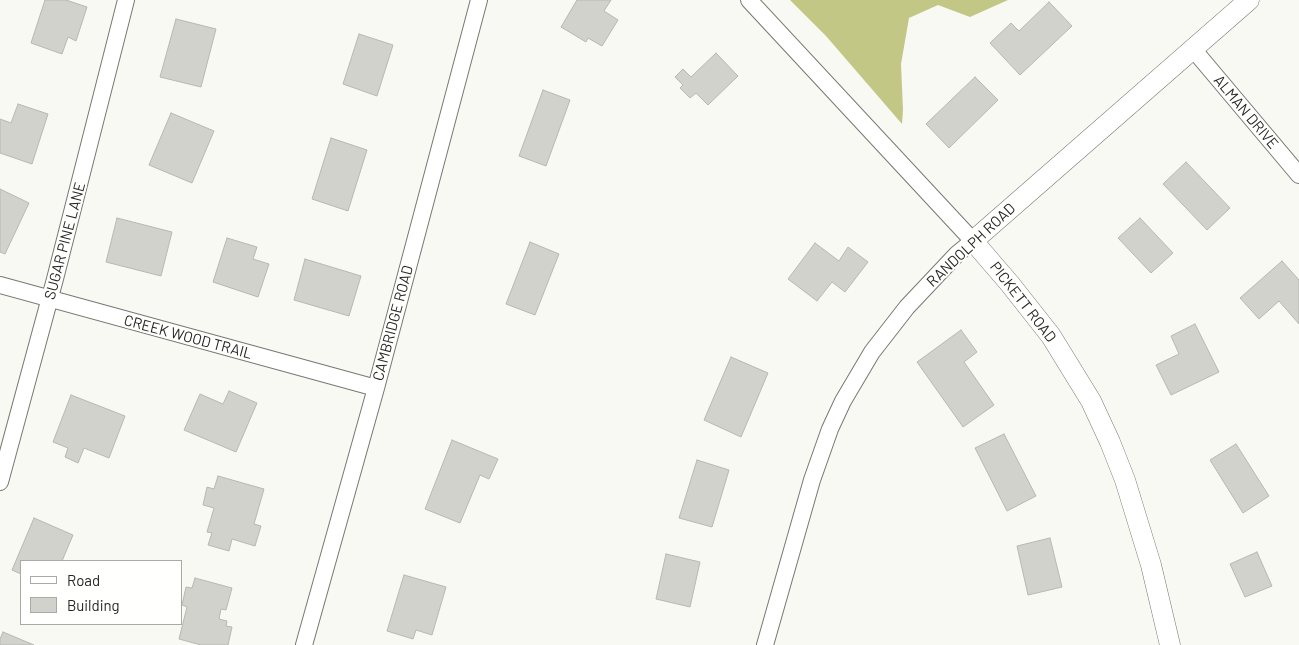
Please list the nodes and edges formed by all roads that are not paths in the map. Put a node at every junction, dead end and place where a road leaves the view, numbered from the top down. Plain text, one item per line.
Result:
1 (126, 0) edge
2 (479, 0) edge
3 (749, 0) edge
4 (1249, 0) edge
5 (1193, 49) junction
6 (1299, 175) edge
7 (974, 241) junction
8 (0, 286) edge
9 (50, 299) junction
10 (376, 388) junction
11 (0, 482) edge
12 (304, 645) edge
13 (766, 645) edge
14 (1170, 645) edge

1 - 9 street, SUGAR PINE LANE
2 - 10 street, CAMBRIDGE ROAD
3 - 7 street, PICKETT ROAD
4 - 5 street, RANDOLPH ROAD
5 - 6 street, ALMAN DRIVE
5 - 7 street, RANDOLPH ROAD
7 - 13 street, RANDOLPH ROAD
7 - 14 street, PICKETT ROAD
8 - 9 street, CREEK WOOD TRAIL
9 - 10 street, CREEK WOOD TRAIL
9 - 11 street, SUGAR PINE LANE
10 - 12 street, CAMBRIDGE ROAD

